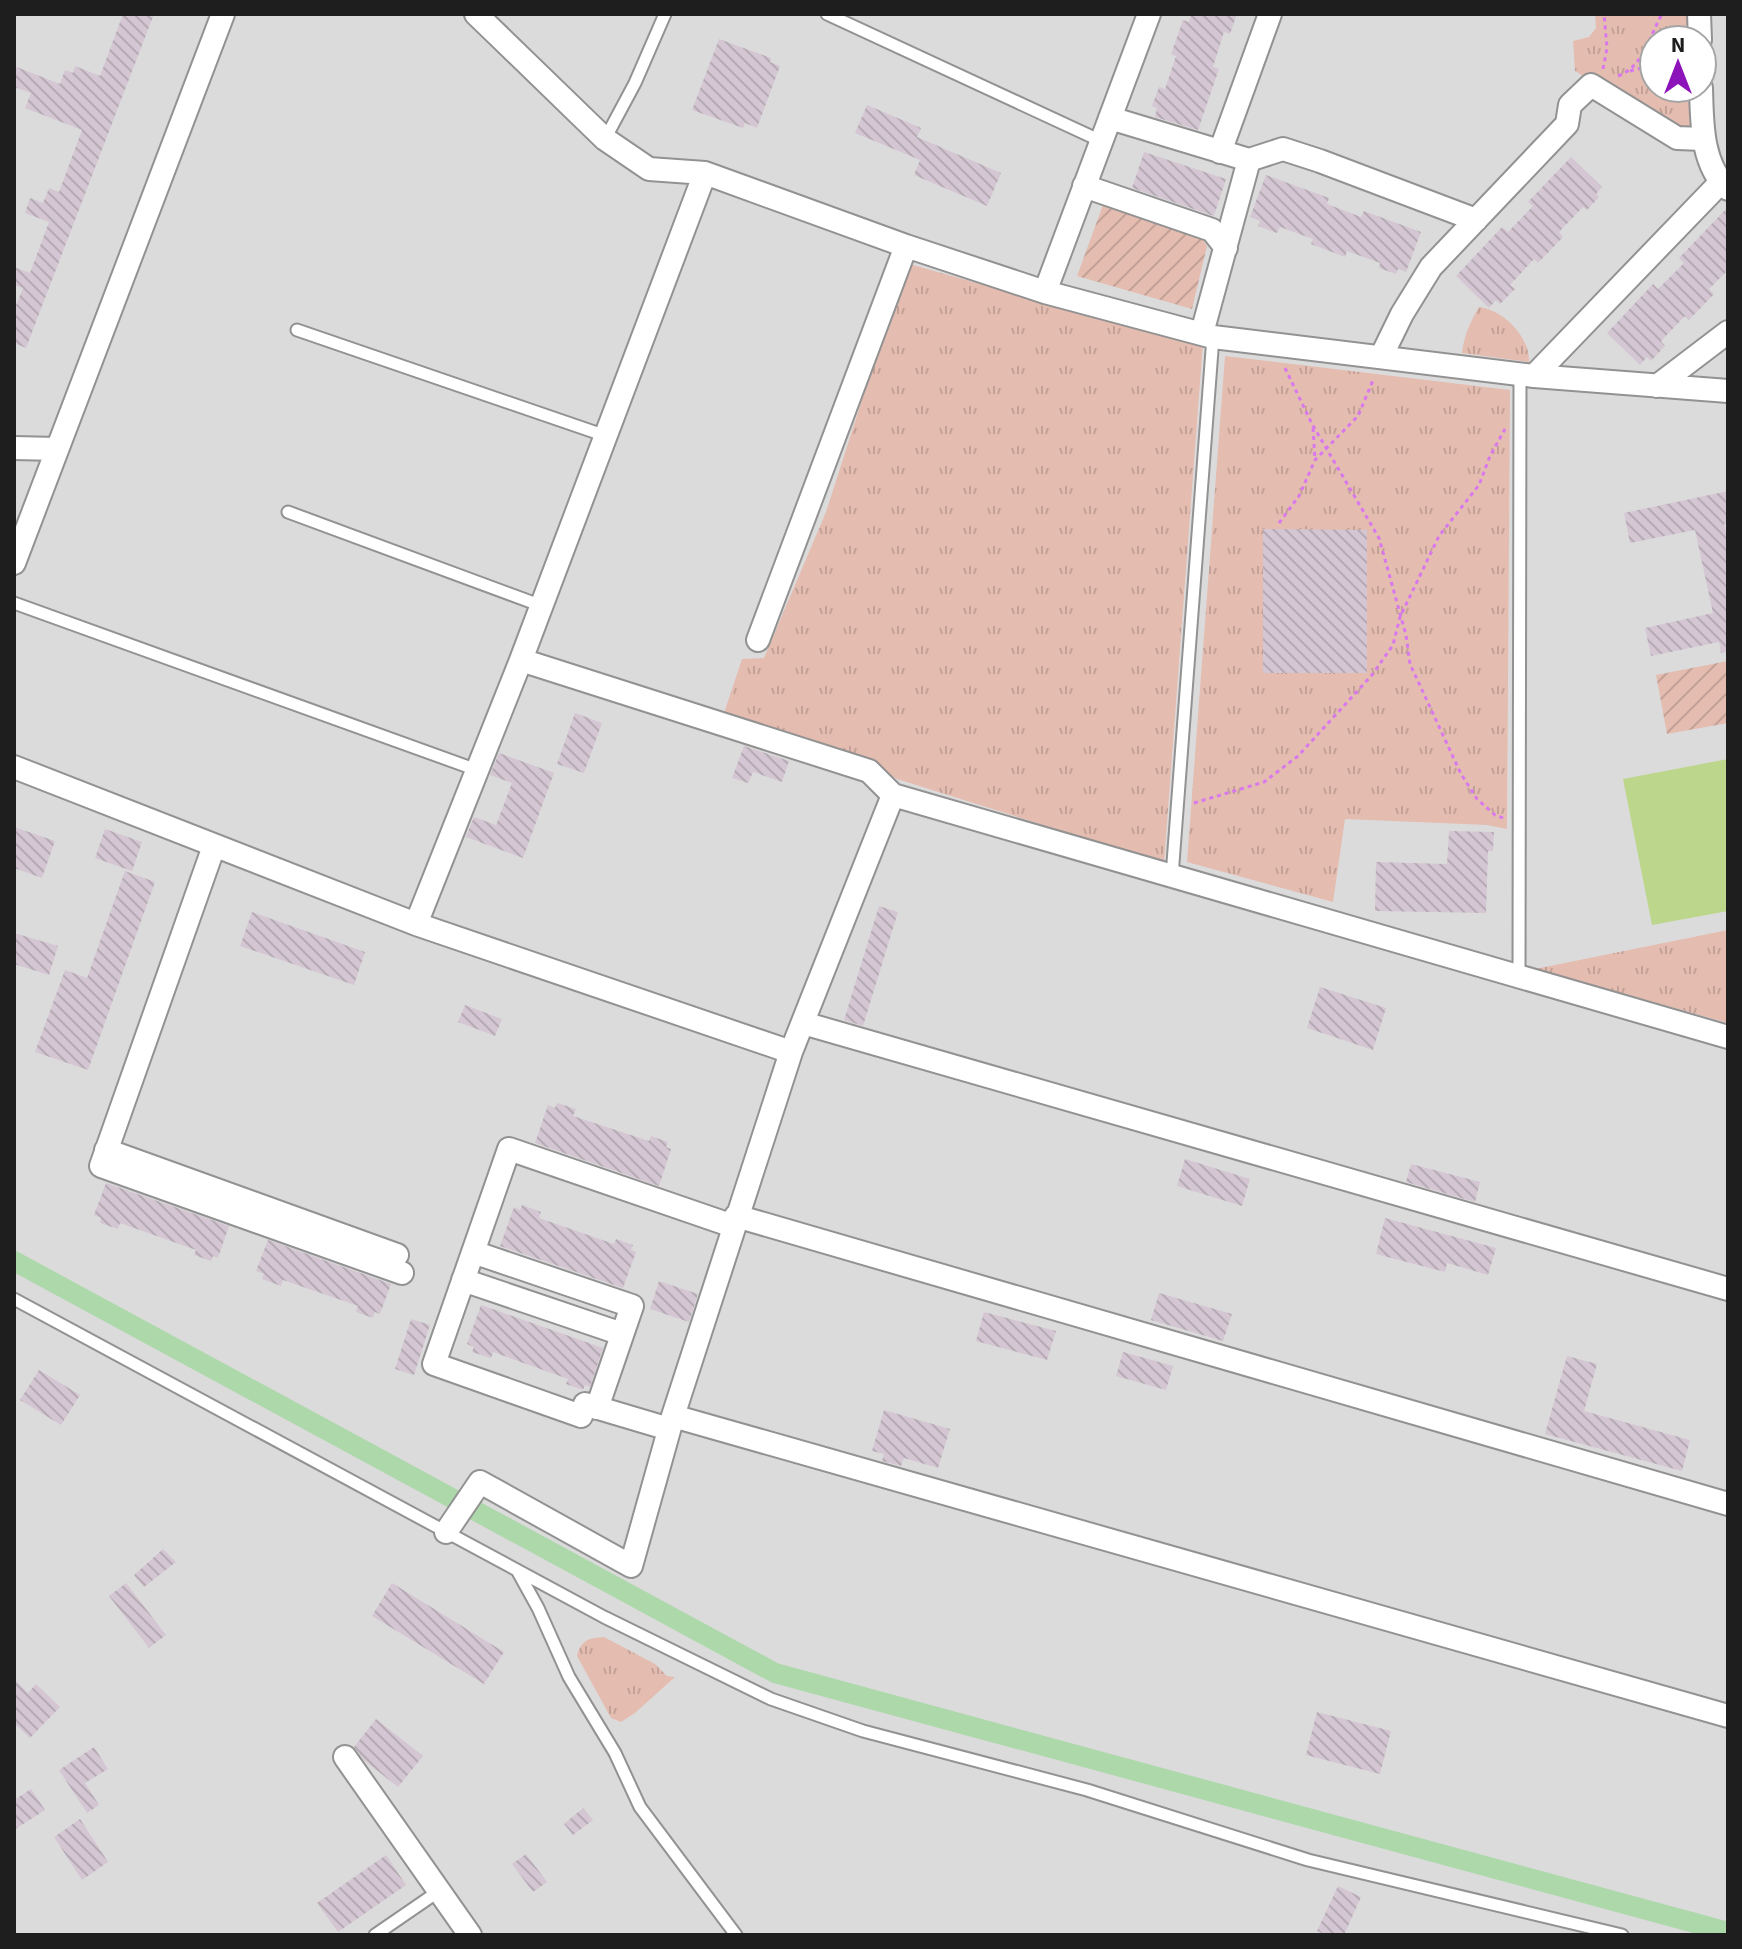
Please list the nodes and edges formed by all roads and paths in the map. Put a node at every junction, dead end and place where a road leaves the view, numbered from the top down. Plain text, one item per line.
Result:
1 (223, 14) edge
2 (476, 14) edge
3 (665, 14) edge
4 (827, 14) edge
5 (1149, 14) edge
6 (1270, 14) edge
7 (1604, 14) edge
8 (1662, 14) edge
9 (1638, 69) edge
10 (1630, 71) junction
11 (1591, 85) junction
12 (1702, 104) edge
13 (1110, 118) junction
14 (605, 139) junction
15 (1703, 139) junction
16 (1101, 141) junction
17 (1220, 152) junction
18 (1249, 160) junction
19 (705, 173) junction
20 (1724, 185) edge
21 (1084, 186) junction
22 (1476, 220) junction
23 (906, 246) junction
24 (1226, 248) junction
25 (1045, 292) junction
26 (297, 330) dead end
27 (1728, 332) edge
28 (1208, 335) junction
29 (1270, 344) junction
30 (1381, 357) junction
31 (1527, 375) junction
32 (1657, 386) junction
33 (1728, 391) edge
34 (1520, 411) junction
35 (1312, 424) junction
36 (606, 436) junction
37 (14, 448) edge
38 (57, 449) junction
39 (1329, 449) junction
40 (1315, 460) junction
41 (288, 512) dead end
42 (1279, 523) dead end
43 (14, 563) edge
44 (14, 603) edge
45 (542, 606) junction
46 (1400, 617) junction
47 (758, 640) dead end
48 (521, 660) junction
49 (14, 767) edge
50 (477, 770) junction
51 (893, 795) junction
52 (1177, 815) junction
53 (1519, 824) junction
54 (214, 846) junction
55 (1172, 876) junction
56 (416, 924) junction
57 (1519, 976) junction
58 (803, 1023) junction
59 (1728, 1037) edge
60 (791, 1052) junction
61 (735, 1221) junction
62 (473, 1252) junction
63 (400, 1264) dead end
64 (463, 1280) junction
65 (1728, 1289) edge
66 (14, 1299) edge
67 (622, 1334) junction
68 (597, 1408) junction
69 (671, 1422) junction
70 (1728, 1504) edge
71 (446, 1532) junction
72 (517, 1570) junction
73 (1728, 1716) edge
74 (345, 1757) dead end
75 (439, 1891) junction
76 (375, 1935) edge
77 (470, 1935) edge
78 (736, 1935) edge
79 (1622, 1935) edge

1 - 38 street
2 - 14 street
3 - 14 lane
4 - 16 lane
5 - 13 street
6 - 17 street
7 - 11 path
8 - 10 path
9 - 10 path
10 - 11 path
11 - 15 street
11 - 22 street
12 - 15 street
13 - 16 street
13 - 17 street
14 - 19 street
15 - 20 street
16 - 21 street
17 - 18 street
18 - 22 street
18 - 24 street
19 - 23 street
19 - 36 street
20 - 31 street
21 - 24 street
21 - 25 street
22 - 30 street
23 - 25 street
23 - 47 street
24 - 28 street
25 - 28 street
26 - 36 lane
27 - 32 street
28 - 29 street
28 - 52 lane
29 - 30 street
29 - 35 path
30 - 31 street
30 - 39 path
31 - 32 street
31 - 34 lane
32 - 33 street
34 - 46 path
34 - 53 lane
35 - 39 path
35 - 40 path
36 - 45 street
37 - 38 street
38 - 43 street
39 - 40 path
39 - 46 path
40 - 42 path
41 - 45 lane
44 - 50 lane
45 - 48 street
46 - 52 path
46 - 53 path
48 - 50 street
48 - 51 street
49 - 54 street
50 - 56 street
51 - 55 street
51 - 58 street
52 - 55 lane
53 - 57 lane
54 - 56 street
54 - 63 street
55 - 57 street
56 - 60 street
57 - 59 street
58 - 60 street
58 - 65 street
60 - 61 street
61 - 62 street
61 - 69 street
61 - 70 street
62 - 64 street
62 - 67 street
64 - 67 street
64 - 68 street
66 - 71 lane
67 - 68 street
68 - 69 street
69 - 71 street
69 - 73 street
71 - 72 lane
72 - 78 lane
72 - 79 lane
74 - 75 street
75 - 76 lane
75 - 77 street

